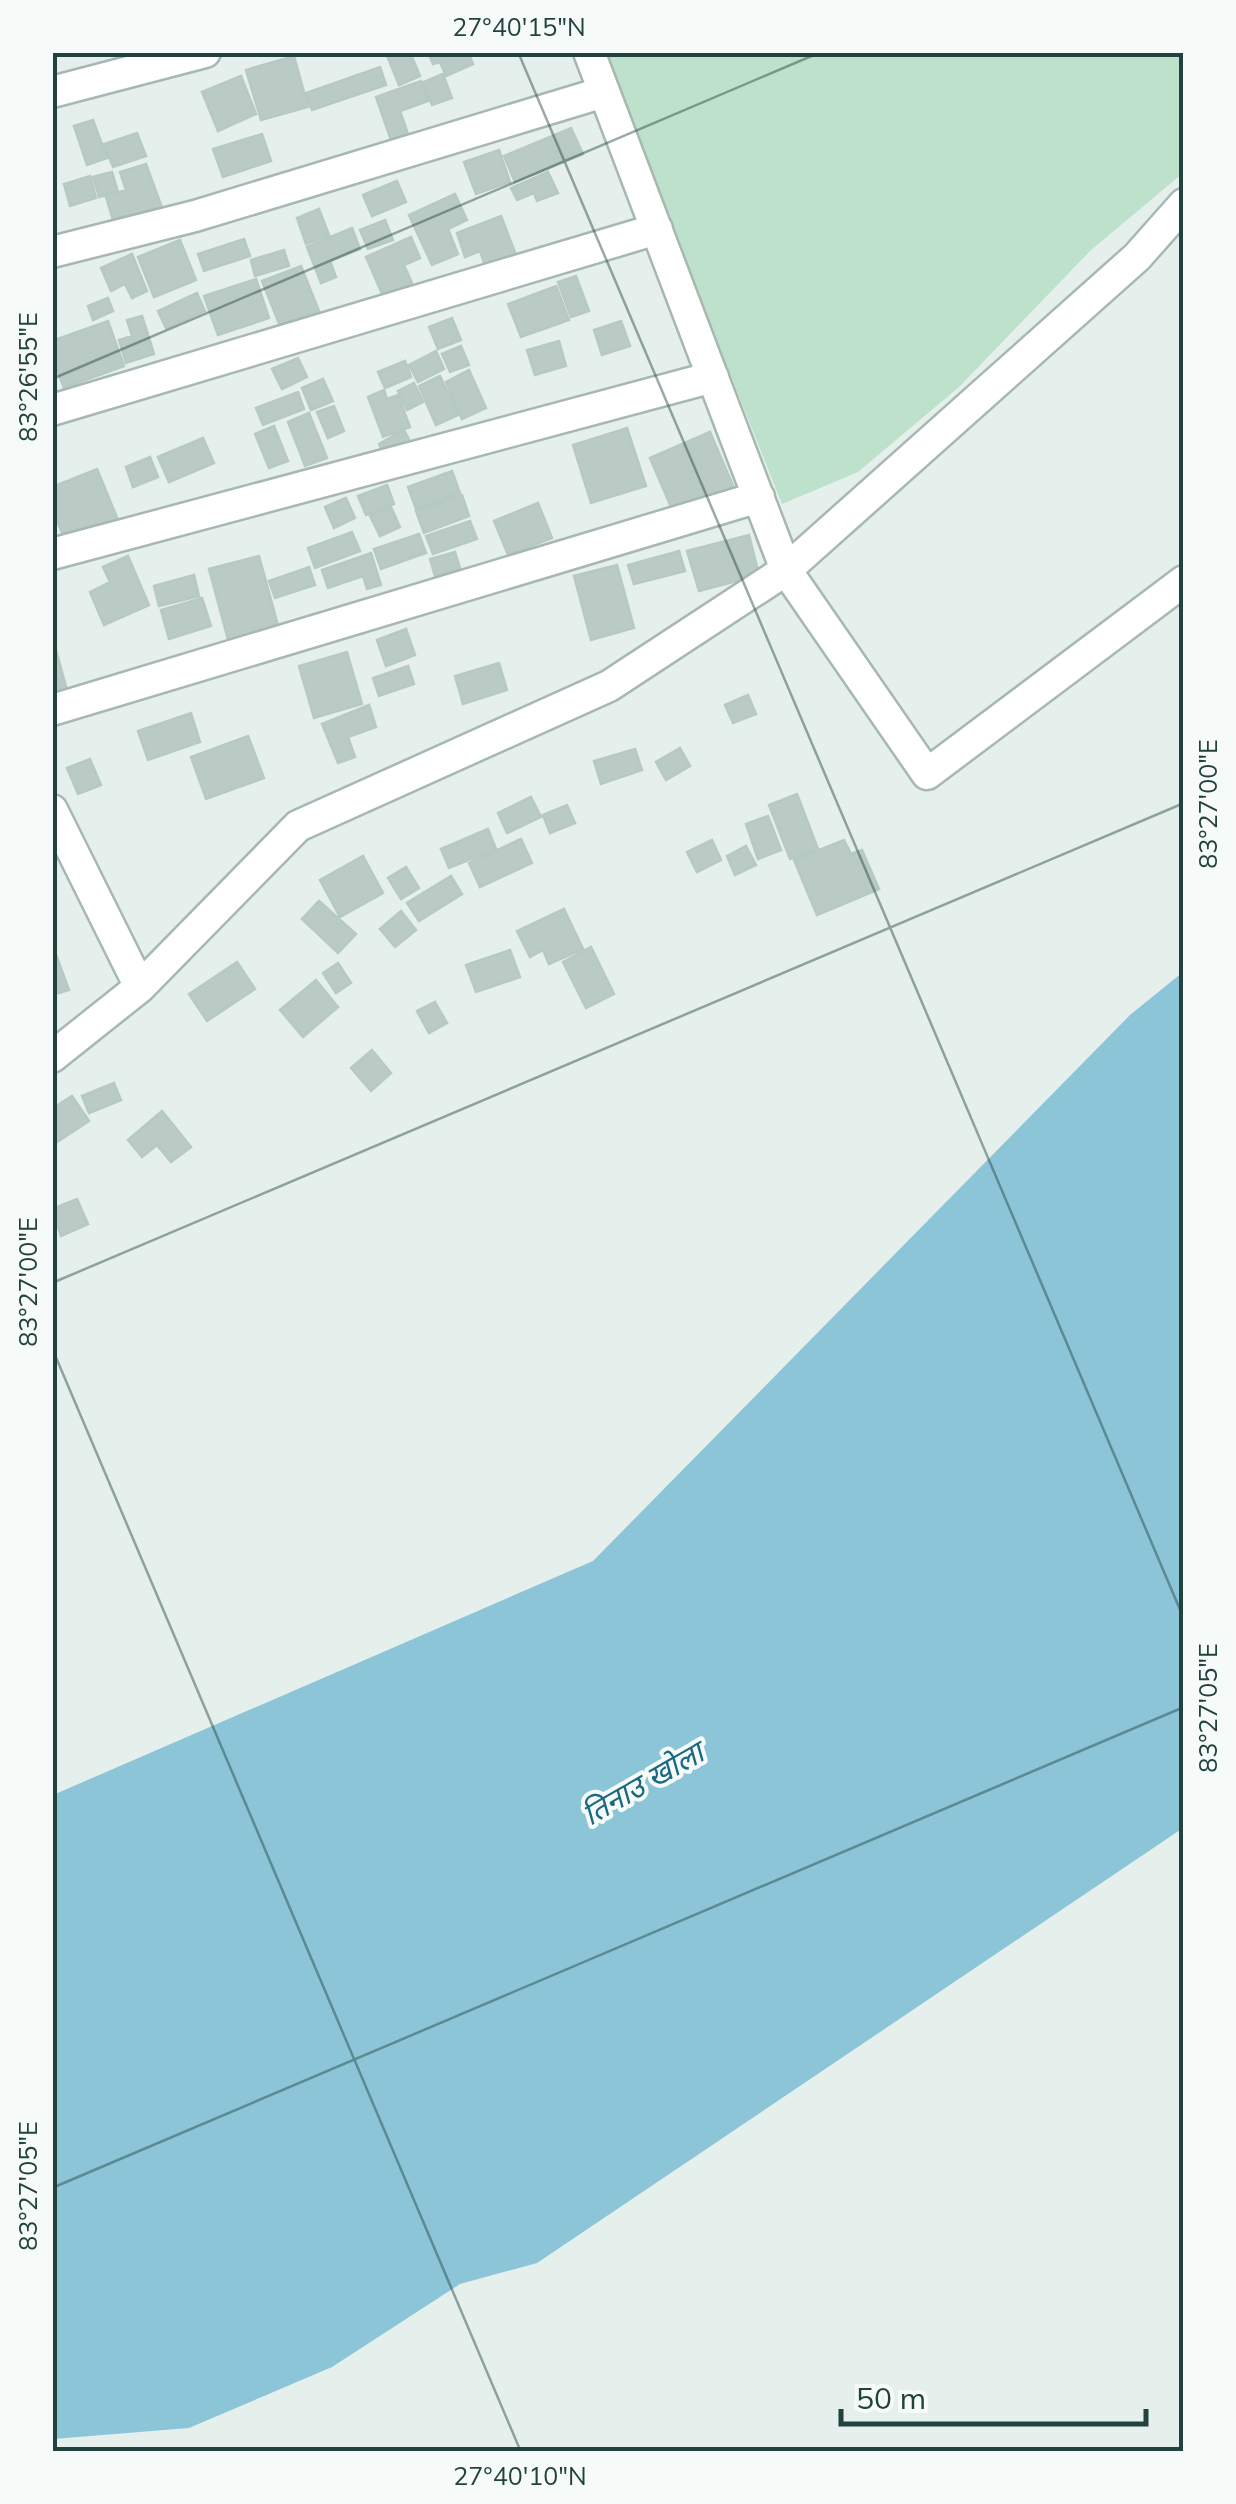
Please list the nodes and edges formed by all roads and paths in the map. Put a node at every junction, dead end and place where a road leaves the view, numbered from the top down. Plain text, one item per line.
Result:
1 (205, 52) edge
2 (590, 52) edge
3 (52, 92) edge
4 (604, 92) junction
5 (1184, 204) edge
6 (657, 229) junction
7 (52, 252) edge
8 (713, 378) junction
9 (52, 410) edge
10 (759, 497) junction
11 (52, 554) edge
12 (786, 570) junction
13 (1184, 581) edge
14 (52, 710) edge
15 (52, 810) edge
16 (61, 854) edge
17 (140, 987) junction
18 (95, 1023) junction
19 (52, 1027) edge
20 (52, 1057) edge

1 - 3 street
2 - 4 street
4 - 6 street
4 - 7 street
5 - 12 street
6 - 8 street
6 - 9 street
8 - 10 street
8 - 11 street
10 - 12 street
10 - 14 street
12 - 13 street
12 - 17 street
15 - 16 street
16 - 17 street
17 - 18 street
18 - 19 street
18 - 20 street

